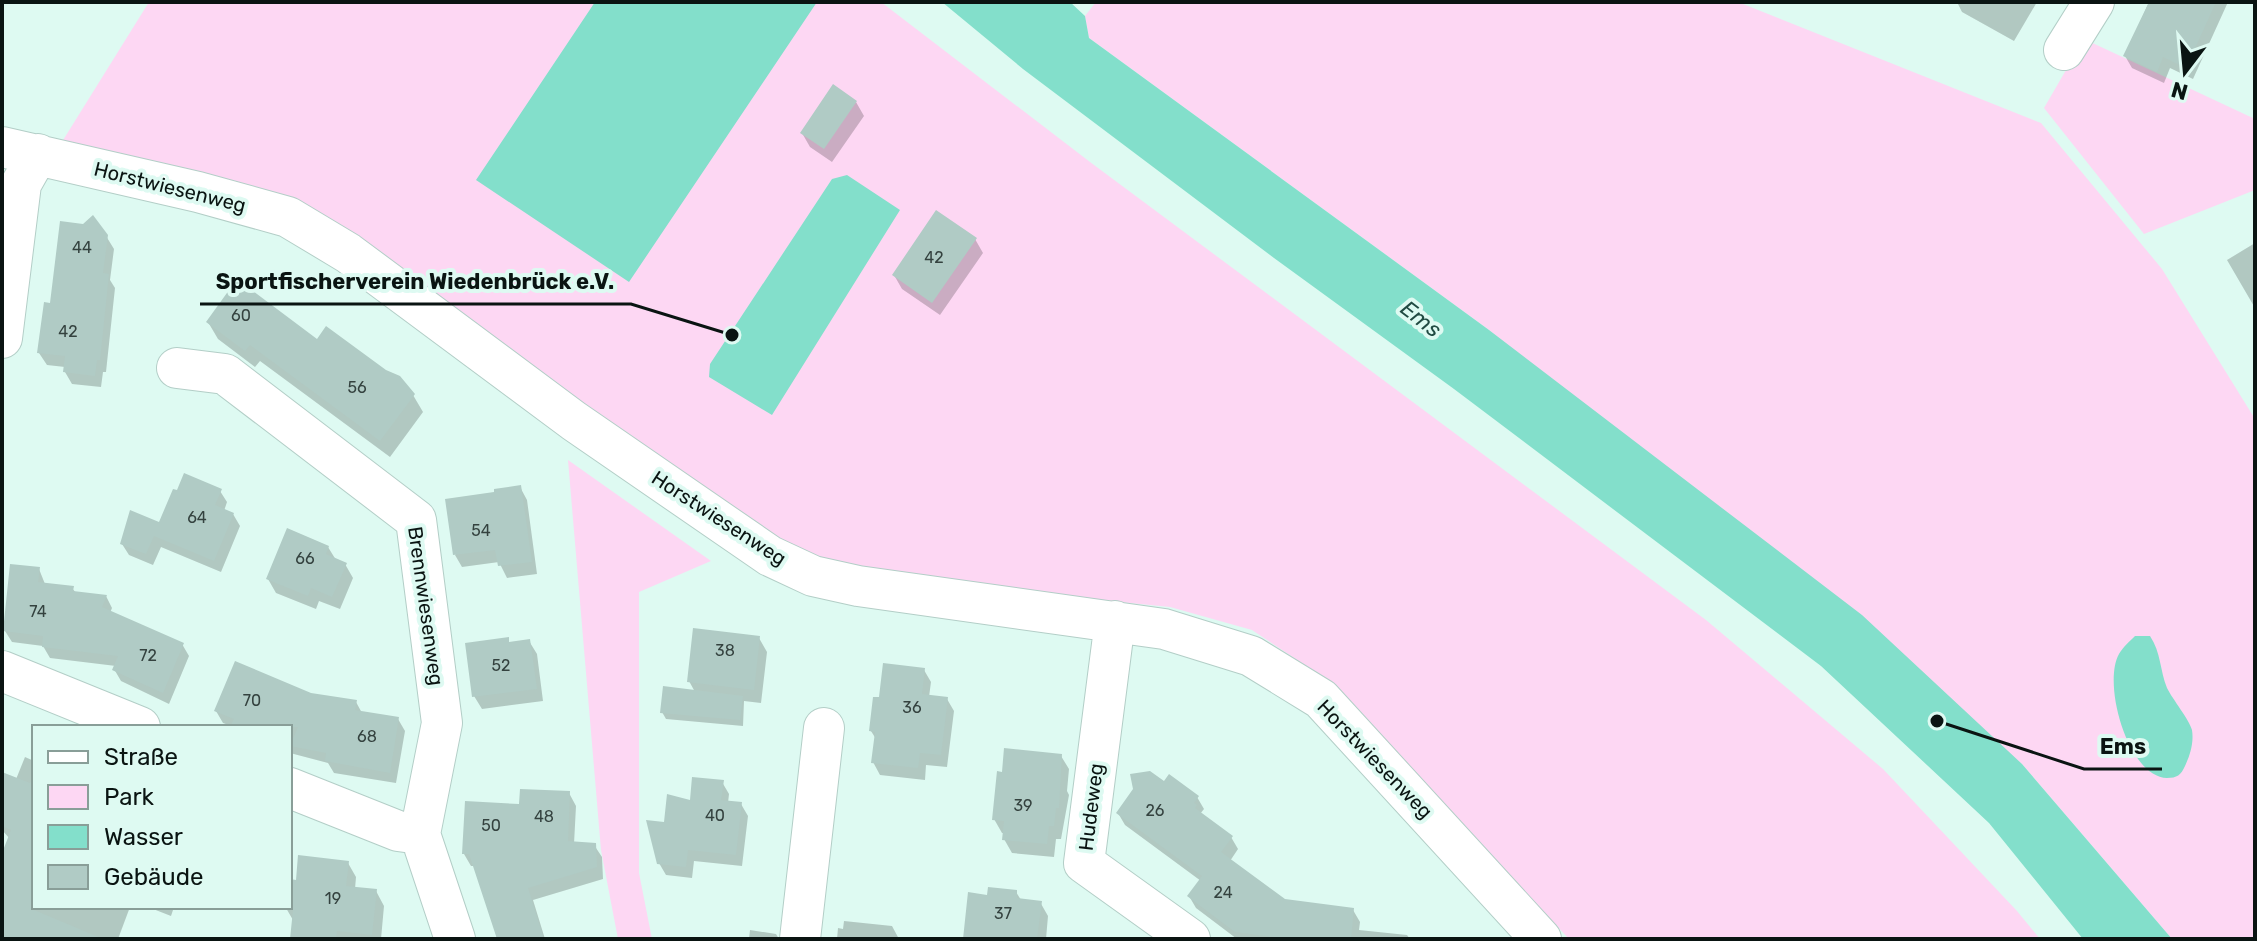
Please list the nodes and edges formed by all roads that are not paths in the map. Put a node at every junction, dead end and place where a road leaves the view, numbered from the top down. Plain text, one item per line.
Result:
1 (2094, 2) edge
2 (2064, 50) dead end
3 (20, 151) edge
4 (2, 338) edge
5 (177, 368) dead end
6 (1115, 621) junction
7 (2, 671) edge
8 (135, 725) edge
9 (824, 728) dead end
10 (292, 789) edge
11 (420, 834) junction
12 (455, 939) edge
13 (800, 939) edge
14 (1190, 939) edge
15 (1541, 939) edge

1 - 2 street
3 - 4 street
3 - 6 street, Horstwiesenweg
5 - 11 street, Brennwiesenweg
6 - 14 street, Hudeweg
6 - 15 street, Horstwiesenweg
7 - 8 street
9 - 13 street
10 - 11 street
11 - 12 street, Brennwiesenweg

